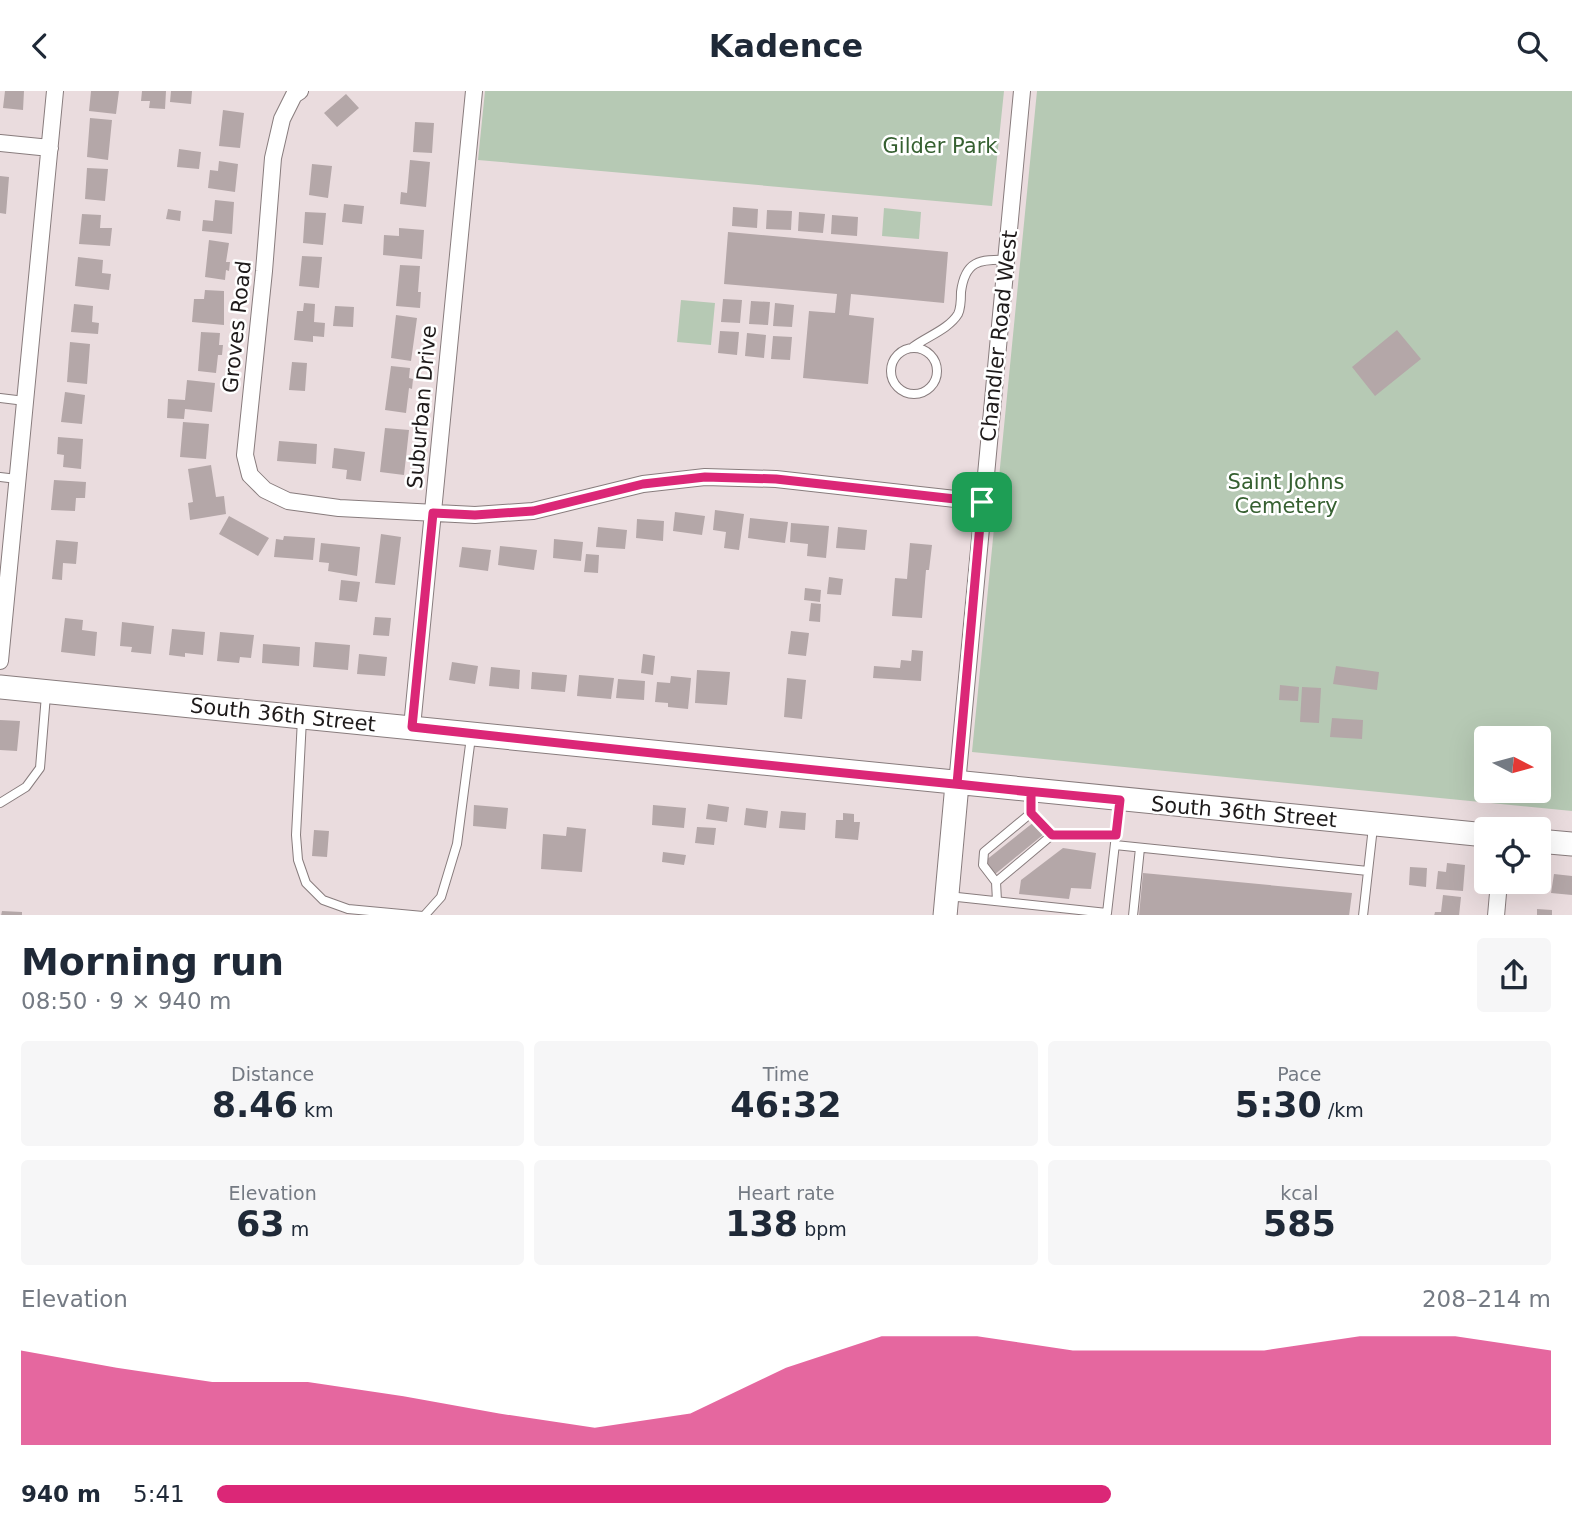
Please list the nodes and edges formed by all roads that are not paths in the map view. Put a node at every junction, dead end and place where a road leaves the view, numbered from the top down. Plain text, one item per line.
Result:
1 (55, 91) edge
2 (474, 91) edge
3 (1022, 91) edge
4 (293, 92) edge
5 (0, 143) edge
6 (50, 148) junction
7 (1008, 260) junction
8 (913, 347) junction
9 (0, 398) edge
10 (25, 401) junction
11 (0, 477) edge
12 (18, 479) junction
13 (982, 502) junction
14 (433, 513) junction
15 (5, 555) edge
16 (0, 661) edge
17 (0, 687) edge
18 (46, 692) junction
19 (302, 718) junction
20 (412, 727) junction
21 (471, 734) junction
22 (957, 784) junction
23 (1120, 800) junction
24 (1031, 802) junction
25 (0, 803) edge
26 (1373, 825) junction
27 (1474, 834) edge
28 (1052, 835) junction
29 (1116, 835) junction
30 (1551, 842) edge
31 (1572, 844) edge
32 (1115, 845) junction
33 (1140, 848) junction
34 (1368, 871) junction
35 (996, 882) junction
36 (1498, 894) edge
37 (997, 901) junction
38 (946, 906) edge
39 (1109, 914) edge
40 (424, 915) edge
41 (1133, 915) edge
42 (1363, 915) edge
43 (1496, 915) edge

1 - 6 street
2 - 14 street, Suburban Drive
3 - 7 street, Chandler Road West
4 - 14 street, Groves Road
5 - 6 street
6 - 10 street
7 - 8 lane
7 - 13 street, Chandler Road West
8 - 8 lane
9 - 10 lane
10 - 12 street
11 - 12 lane
12 - 15 street
13 - 14 street, Groves Road
13 - 22 street, Chandler Road West
14 - 20 street, Suburban Drive
15 - 16 street
17 - 18 main road, South 36th Street
18 - 19 main road, South 36th Street
18 - 25 lane
19 - 20 main road, South 36th Street
19 - 40 lane
20 - 21 main road, South 36th Street
21 - 22 main road, South 36th Street
21 - 40 lane
22 - 24 main road, South 36th Street
22 - 38 main road, Chandler Road West
23 - 24 main road, South 36th Street
23 - 26 main road, South 36th Street
23 - 29 lane
24 - 28 lane
24 - 35 lane
26 - 27 main road, South 36th Street
26 - 34 lane
28 - 29 lane
28 - 35 lane
29 - 32 lane
30 - 31 main road
32 - 33 lane
32 - 39 lane
33 - 34 lane
33 - 41 lane
34 - 42 lane
35 - 37 lane
36 - 43 street
37 - 38 lane
37 - 39 lane

